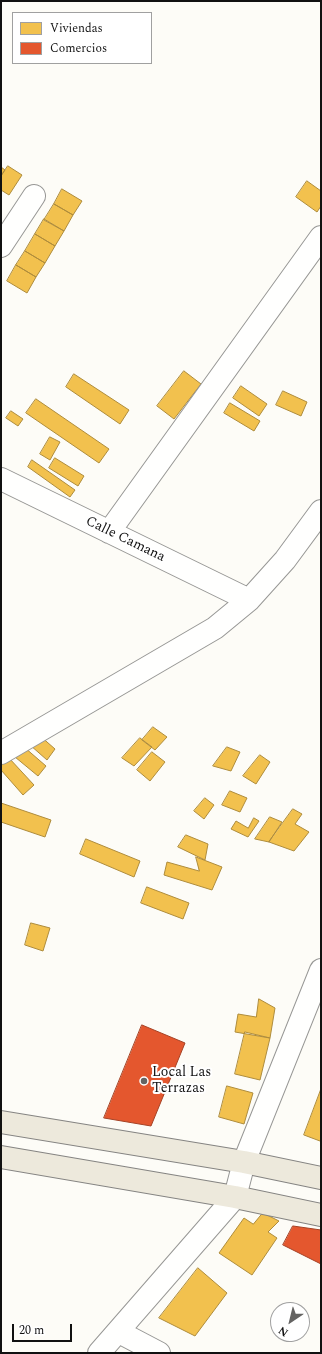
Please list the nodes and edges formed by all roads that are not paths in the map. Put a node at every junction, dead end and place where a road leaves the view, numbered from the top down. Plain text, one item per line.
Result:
1 (34, 196) dead end
2 (321, 237) edge
3 (1, 246) edge
4 (1, 479) edge
5 (321, 511) edge
6 (109, 532) junction
7 (249, 600) junction
8 (1, 753) edge
9 (321, 970) edge
10 (1, 1122) edge
11 (1, 1157) edge
12 (244, 1162) junction
13 (321, 1178) edge
14 (234, 1197) junction
15 (321, 1215) edge
16 (119, 1332) junction
17 (99, 1353) edge
18 (159, 1353) edge

1 - 3 street
2 - 6 street
4 - 6 street, Calle Camana
5 - 7 street
6 - 7 street, Calle Camana
7 - 8 street
9 - 12 street
10 - 12 main road
11 - 14 main road
12 - 13 main road
12 - 14 street
14 - 15 main road
14 - 16 street
16 - 17 street
16 - 18 street

